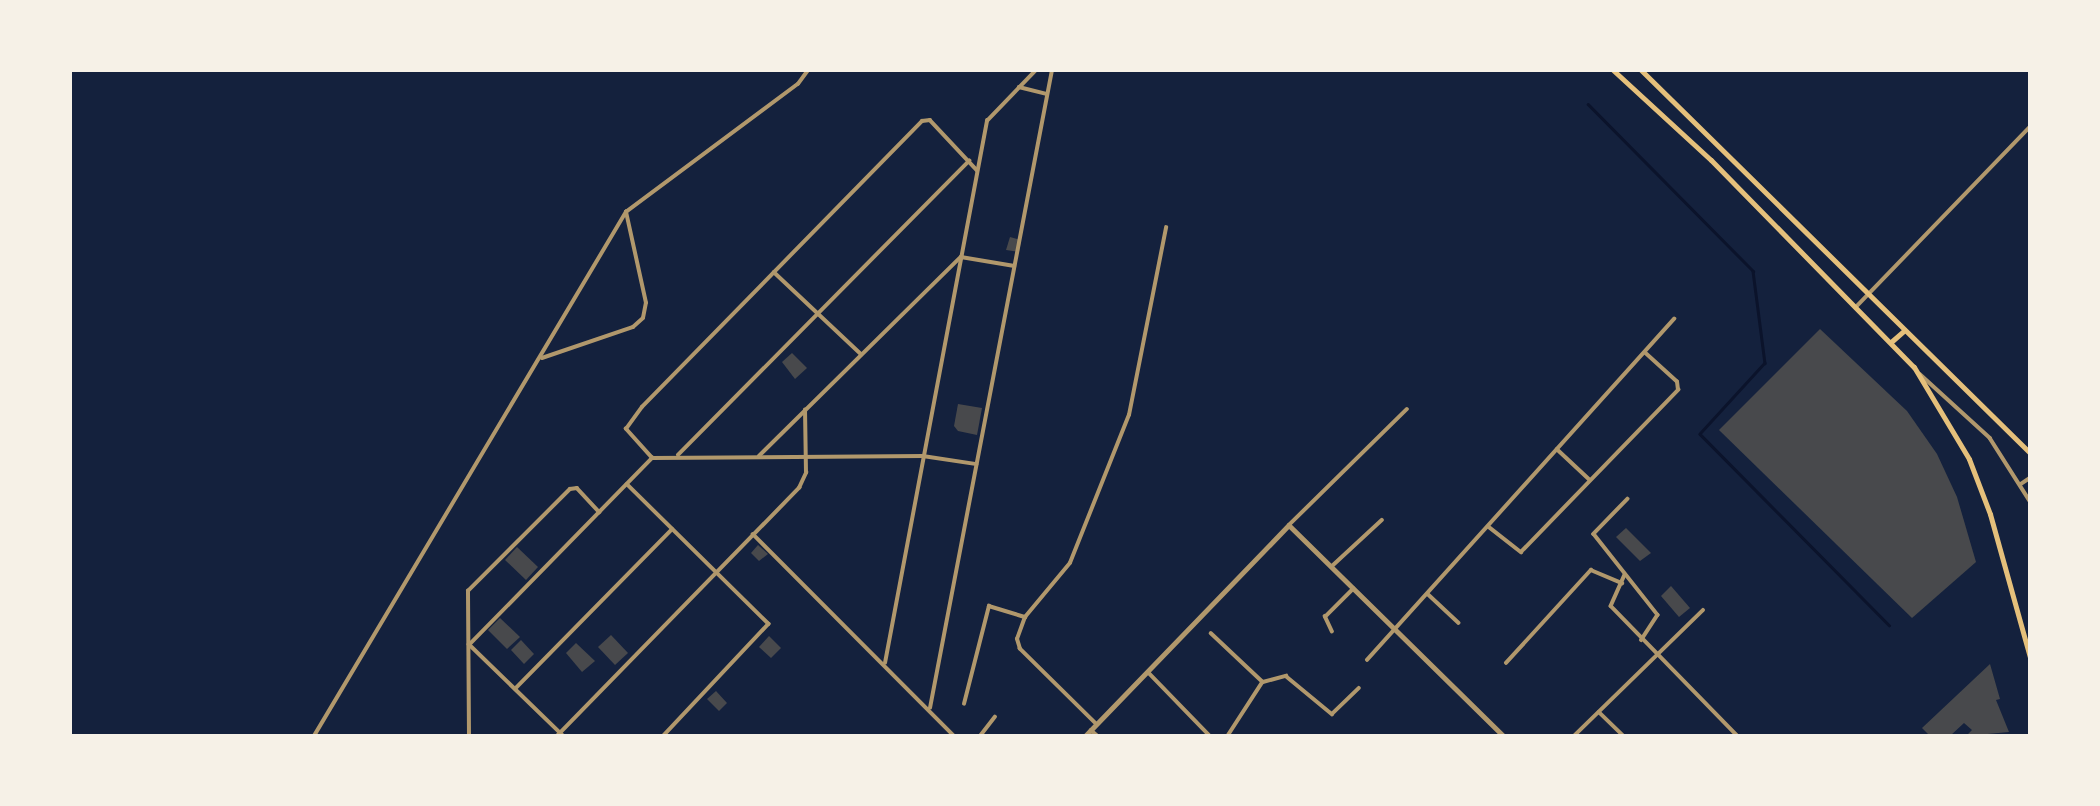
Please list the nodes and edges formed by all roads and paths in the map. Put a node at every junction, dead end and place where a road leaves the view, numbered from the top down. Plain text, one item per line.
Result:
1 (808, 70) edge
2 (1036, 70) edge
3 (1052, 70) edge
4 (1613, 70) edge
5 (1641, 70) edge
6 (1019, 87) junction
7 (1046, 94) junction
8 (2030, 127) edge
9 (969, 161) junction
10 (978, 170) junction
11 (626, 212) junction
12 (1166, 228) dead end
13 (961, 257) junction
14 (1014, 266) junction
15 (774, 272) junction
16 (1868, 294) junction
17 (1857, 306) junction
18 (817, 314) junction
19 (1674, 318) dead end
20 (1905, 330) junction
21 (1891, 342) junction
22 (1645, 353) junction
23 (861, 354) junction
24 (540, 359) junction
25 (1914, 367) junction
26 (1407, 409) dead end
27 (805, 410) junction
28 (1557, 449) junction
29 (2030, 453) edge
30 (806, 454) junction
31 (678, 455) junction
32 (923, 456) junction
33 (759, 457) junction
34 (652, 458) junction
35 (976, 464) junction
36 (2030, 478) edge
37 (1591, 480) junction
38 (627, 484) junction
39 (2021, 484) junction
40 (1628, 499) dead end
41 (2030, 501) edge
42 (599, 512) junction
43 (1382, 520) dead end
44 (1289, 524) junction
45 (1489, 527) junction
46 (672, 529) junction
47 (753, 534) junction
48 (1331, 567) junction
49 (715, 572) junction
50 (1625, 575) junction
51 (1622, 583) junction
52 (1353, 589) junction
53 (1427, 594) junction
54 (1703, 610) dead end
55 (1025, 617) junction
56 (1459, 622) dead end
57 (1395, 631) junction
58 (1332, 632) dead end
59 (1210, 633) dead end
60 (1642, 640) junction
61 (469, 645) junction
62 (1657, 656) junction
63 (2030, 657) edge
64 (1367, 660) dead end
65 (885, 663) junction
66 (1506, 663) dead end
67 (1149, 673) junction
68 (1263, 682) junction
69 (1359, 688) dead end
70 (515, 689) junction
71 (964, 704) dead end
72 (930, 708) junction
73 (1599, 712) junction
74 (995, 717) dead end
75 (1097, 724) junction
76 (1091, 730) junction
77 (560, 735) edge
78 (314, 736) edge
79 (469, 736) edge
80 (664, 736) edge
81 (954, 736) edge
82 (979, 736) edge
83 (1085, 736) edge
84 (1098, 736) edge
85 (1210, 736) edge
86 (1228, 736) edge
87 (1504, 736) edge
88 (1574, 736) edge
89 (1624, 736) edge
90 (1738, 736) edge

1 - 11 street
2 - 6 street
3 - 7 street
4 - 17 main road
5 - 16 main road
6 - 7 street
6 - 10 street
7 - 14 street
8 - 16 street
9 - 10 street
9 - 15 street
9 - 18 street
10 - 13 street
11 - 24 street
11 - 24 street
12 - 55 street
13 - 14 street
13 - 23 street
13 - 32 street
14 - 35 street
15 - 18 street
15 - 34 street
16 - 17 street
16 - 20 main road
17 - 21 main road
18 - 23 street
18 - 31 street
19 - 22 street
20 - 21 main road
20 - 29 main road
21 - 25 main road
22 - 28 street
22 - 37 street
23 - 27 street
24 - 78 street
25 - 39 street
25 - 63 main road
26 - 44 street
27 - 30 street
27 - 33 street
28 - 37 street
28 - 45 street
30 - 32 street
30 - 33 street
30 - 47 street
31 - 33 street
31 - 34 street
32 - 35 street
32 - 65 street
34 - 38 street
35 - 72 street
36 - 39 street
37 - 45 street
38 - 42 street
38 - 46 street
39 - 41 street
40 - 50 street
42 - 61 street
42 - 61 street
43 - 48 street
44 - 48 street
44 - 67 street
45 - 53 street
46 - 49 street
46 - 70 street
47 - 49 street
47 - 65 street
48 - 52 street
49 - 77 street
49 - 80 street
50 - 51 street
50 - 60 street
51 - 60 street
51 - 66 street
52 - 57 street
52 - 58 street
53 - 56 street
53 - 57 street
54 - 62 street
55 - 71 street
55 - 75 street
57 - 64 street
57 - 87 street
59 - 68 street
60 - 62 street
61 - 70 street
61 - 79 street
62 - 73 street
62 - 90 street
65 - 72 street
67 - 75 street
67 - 85 street
68 - 69 street
68 - 86 street
70 - 77 street
72 - 81 street
73 - 88 street
73 - 89 street
74 - 82 street
75 - 76 street
76 - 83 street
76 - 84 street

